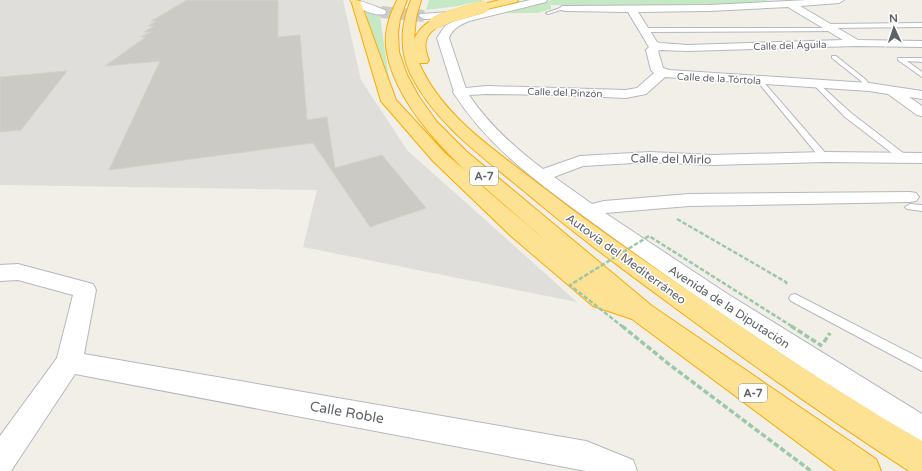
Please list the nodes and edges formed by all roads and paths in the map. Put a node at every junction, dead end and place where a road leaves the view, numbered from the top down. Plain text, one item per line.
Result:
1 (359, 0) edge
2 (402, 0) edge
3 (416, 0) edge
4 (497, 0) edge
5 (513, 0) edge
6 (532, 0) edge
7 (542, 0) edge
8 (779, 0) edge
9 (839, 0) edge
10 (792, 5) junction
11 (566, 8) joint
12 (631, 9) junction
13 (382, 10) tunnel mouth
14 (548, 13) dead end
15 (428, 18) junction
16 (922, 25) edge
17 (832, 28) junction
18 (644, 30) junction
19 (856, 43) junction
20 (922, 44) edge
21 (658, 46) junction
22 (834, 57) dead end
23 (922, 60) edge
24 (416, 72) junction
25 (662, 73) junction
26 (922, 75) edge
27 (759, 80) junction
28 (816, 84) junction
29 (869, 87) junction
30 (890, 90) junction
31 (460, 92) junction
32 (922, 95) edge
33 (922, 112) edge
34 (824, 157) junction
35 (904, 158) junction
36 (922, 158) edge
37 (542, 176) junction
38 (654, 203) junction
39 (914, 204) edge
40 (589, 211) junction
41 (0, 273) edge
42 (794, 298) joint
43 (643, 313) junction
44 (822, 346) dead end
45 (69, 362) junction
46 (922, 366) edge
47 (922, 430) edge
48 (922, 460) edge
49 (0, 461) edge
50 (622, 471) edge
51 (811, 471) edge
52 (864, 471) edge

1 - 13 street
1 - 43 highway
2 - 43 highway, Autovía del Mediterráneo / A-7
3 - 24 highway, Autovía del Mediterráneo / A-7
4 - 15 street
5 - 15 highway, bridge
6 - 15 street
7 - 31 street
8 - 10 street
9 - 10 street
10 - 12 street
10 - 17 street
11 - 12 street
11 - 14 lane
12 - 18 street
15 - 24 highway
16 - 17 lane
17 - 18 lane
17 - 19 street
18 - 21 street
19 - 20 street, Calle del Águila
19 - 21 street, Calle del Águila
21 - 25 street, Calle de la Tórtola
22 - 29 lane
23 - 26 lane
24 - 48 highway, Autovía del Mediterráneo / A-7
25 - 27 street, Calle de la Tórtola
25 - 31 street, Calle del Pinzón
27 - 28 street, Calle de la Tórtola
27 - 34 lane
28 - 29 street, Calle de la Tórtola
28 - 35 lane
29 - 30 street, Calle de la Tórtola
30 - 32 street, Calle de la Tórtola
30 - 33 street
31 - 37 street
34 - 35 street, Calle del Mirlo
34 - 37 street, Calle del Mirlo
35 - 36 street, Calle del Mirlo
37 - 40 street, Avenida de la Diputación
38 - 39 street
38 - 40 street
38 - 42 path
40 - 47 street, Avenida de la Diputación
41 - 45 street
42 - 46 lane
43 - 52 highway, Autovía del Mediterráneo / A-7
44 - 51 path, bridge
45 - 49 street
45 - 50 street, Calle Roble

